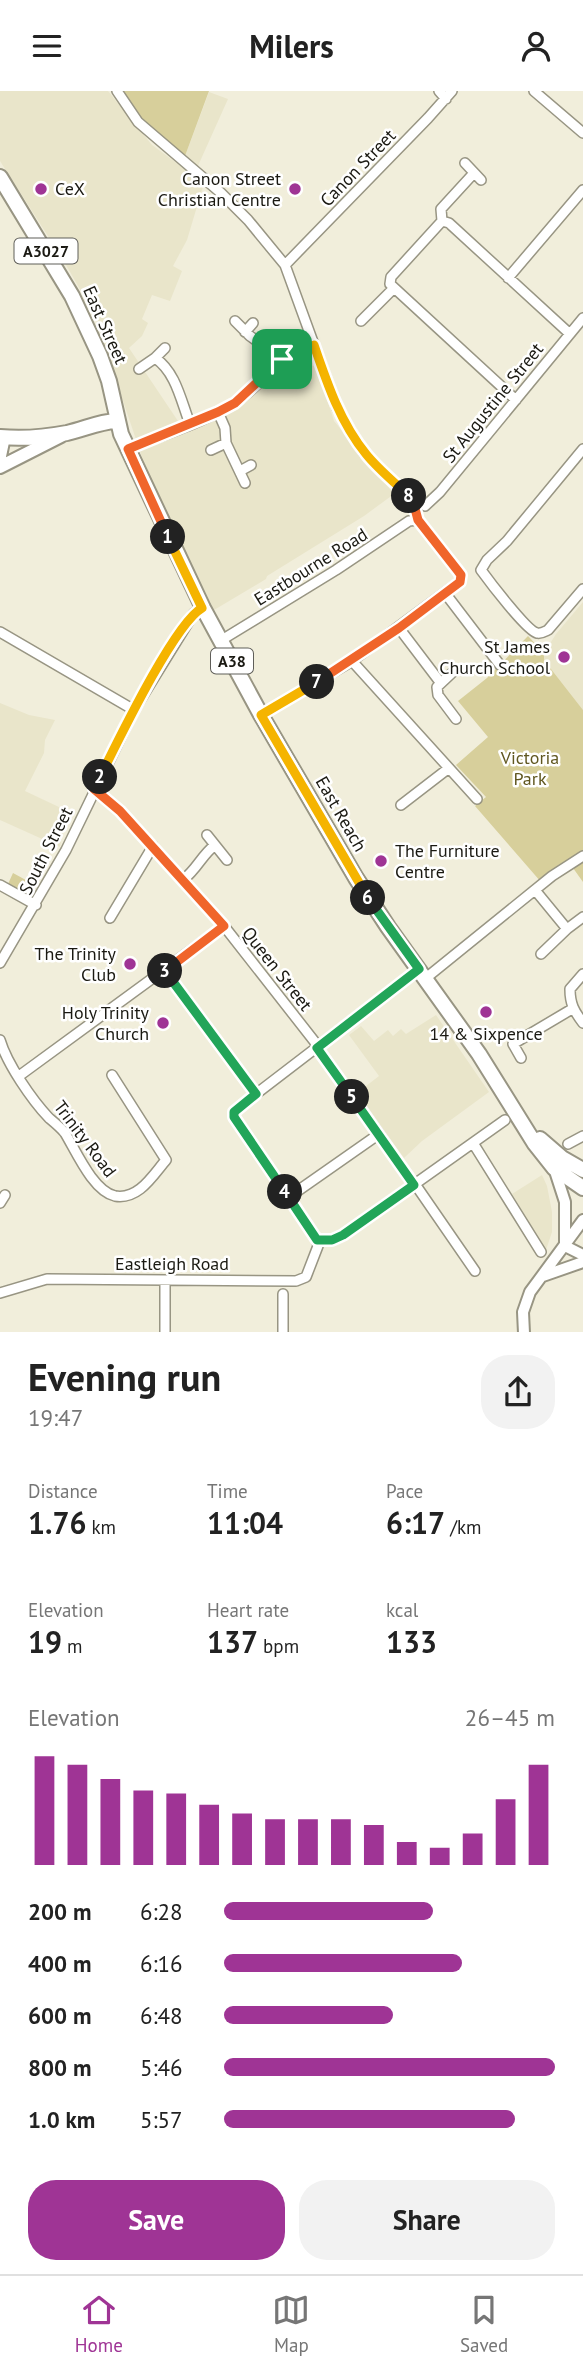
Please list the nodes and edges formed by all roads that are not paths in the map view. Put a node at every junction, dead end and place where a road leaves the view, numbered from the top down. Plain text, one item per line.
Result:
1 (117, 91) edge
2 (439, 91) edge
3 (534, 91) edge
4 (449, 95) edge
5 (583, 133) edge
6 (464, 163) dead end
7 (0, 177) edge
8 (583, 190) edge
9 (442, 221) junction
10 (285, 265) junction
11 (508, 278) junction
12 (392, 286) junction
13 (583, 318) edge
14 (235, 321) dead end
15 (361, 321) dead end
16 (253, 323) dead end
17 (245, 332) junction
18 (570, 334) junction
19 (314, 345) junction
20 (165, 348) dead end
21 (155, 358) junction
22 (282, 359) junction
23 (139, 369) dead end
24 (516, 400) junction
25 (218, 412) junction
26 (116, 421) junction
27 (190, 424) junction
28 (68, 433) junction
29 (2, 437) edge
30 (226, 443) junction
31 (128, 449) junction
32 (583, 449) edge
33 (211, 450) dead end
34 (0, 456) edge
35 (251, 465) dead end
36 (0, 467) edge
37 (240, 471) junction
38 (245, 483) dead end
39 (425, 506) dead end
40 (415, 510) junction
41 (583, 589) edge
42 (445, 593) junction
43 (202, 608) junction
44 (399, 628) junction
45 (0, 632) edge
46 (220, 641) junction
47 (352, 661) junction
48 (500, 665) dead end
49 (454, 671) dead end
50 (440, 682) junction
51 (134, 710) junction
52 (261, 715) junction
53 (456, 719) dead end
54 (449, 768) junction
55 (94, 789) junction
56 (477, 799) dead end
57 (401, 805) dead end
58 (207, 835) dead end
59 (215, 845) junction
60 (153, 846) junction
61 (583, 856) edge
62 (228, 860) dead end
63 (183, 880) junction
64 (0, 885) edge
65 (535, 890) junction
66 (36, 905) junction
67 (583, 917) edge
68 (110, 918) dead end
69 (224, 926) junction
70 (567, 929) junction
71 (541, 954) dead end
72 (0, 963) edge
73 (164, 971) junction
74 (423, 974) junction
75 (583, 974) edge
76 (572, 1009) junction
77 (535, 1017) dead end
78 (583, 1023) edge
79 (543, 1027) junction
80 (0, 1040) edge
81 (317, 1047) junction
82 (521, 1058) dead end
83 (112, 1075) dead end
84 (19, 1076) junction
85 (256, 1094) junction
86 (153, 1117) dead end
87 (505, 1120) dead end
88 (143, 1123) junction
89 (528, 1129) junction
90 (379, 1134) junction
91 (583, 1136) edge
92 (473, 1143) junction
93 (568, 1144) dead end
94 (554, 1168) junction
95 (583, 1170) edge
96 (414, 1185) junction
97 (583, 1188) edge
98 (289, 1197) junction
99 (583, 1220) edge
100 (317, 1240) junction
101 (565, 1247) junction
102 (541, 1252) dead end
103 (583, 1255) edge
104 (583, 1262) edge
105 (475, 1271) dead end
106 (543, 1276) junction
107 (165, 1280) junction
108 (0, 1293) edge
109 (283, 1294) dead end
110 (165, 1332) edge
111 (283, 1332) edge
112 (524, 1332) edge

1 - 10 street
2 - 4 street
3 - 5 street
4 - 10 street, Canon Street
6 - 9 street
7 - 26 main road, East Street / A3027
8 - 11 street
9 - 11 street
9 - 12 street
10 - 19 street
11 - 18 street
12 - 15 street
12 - 24 street
13 - 18 street, St Augustine Street
14 - 17 street
16 - 17 street
17 - 22 street
18 - 24 street, St Augustine Street
19 - 22 street
19 - 40 street
20 - 21 street
21 - 23 street
21 - 27 street
22 - 25 street
24 - 39 street, St Augustine Street
25 - 27 street
25 - 30 street
26 - 28 main road
26 - 31 main road, East Reach / A38
27 - 31 street
28 - 29 main road
28 - 36 main road
29 - 34 main road
30 - 33 street
30 - 37 street
31 - 43 main road, East Reach / A38
32 - 41 street
35 - 37 street
37 - 38 street
40 - 42 street
40 - 46 street, Eastbourne Road
42 - 44 street
42 - 48 street
43 - 46 main road, East Reach / A38
43 - 51 street, South Street
44 - 47 street
44 - 50 street
45 - 51 street
46 - 52 main road, East Reach / A38
47 - 52 street
47 - 54 street
49 - 50 street
50 - 53 street
51 - 55 street, South Street
52 - 74 main road, East Reach / A38
54 - 56 street
54 - 57 street
55 - 60 street, Queen Street
55 - 66 street, South Street
58 - 59 street
59 - 62 street
59 - 63 street
60 - 63 street, Queen Street
60 - 68 street
61 - 65 street
63 - 69 street, Queen Street
64 - 66 street
65 - 70 street
65 - 74 street
66 - 72 street, South Street
67 - 70 street
69 - 73 street
69 - 81 street, Queen Street
70 - 71 street
73 - 84 street
73 - 85 street
74 - 81 street
74 - 89 main road, East Reach / A38
75 - 76 street
76 - 78 street
76 - 79 street
77 - 79 street
79 - 82 street
80 - 84 street, Trinity Road
81 - 85 street
81 - 90 street, Queen Street
83 - 88 street, Trinity Road
84 - 88 street, Trinity Road
85 - 98 street
86 - 88 street
87 - 92 street
89 - 94 main road, East Reach / A38
89 - 95 main road, A38
90 - 96 street, Queen Street
90 - 98 street
91 - 93 street
92 - 96 street
92 - 102 street
94 - 97 main road, A38
94 - 101 street, East Reach
96 - 100 street
96 - 105 street, Queen Street
98 - 100 street
99 - 101 street
100 - 107 street, Eastleigh Road
101 - 103 street
101 - 106 street
104 - 106 street
106 - 112 street
107 - 108 street, Eastleigh Road
107 - 110 street
109 - 111 street

